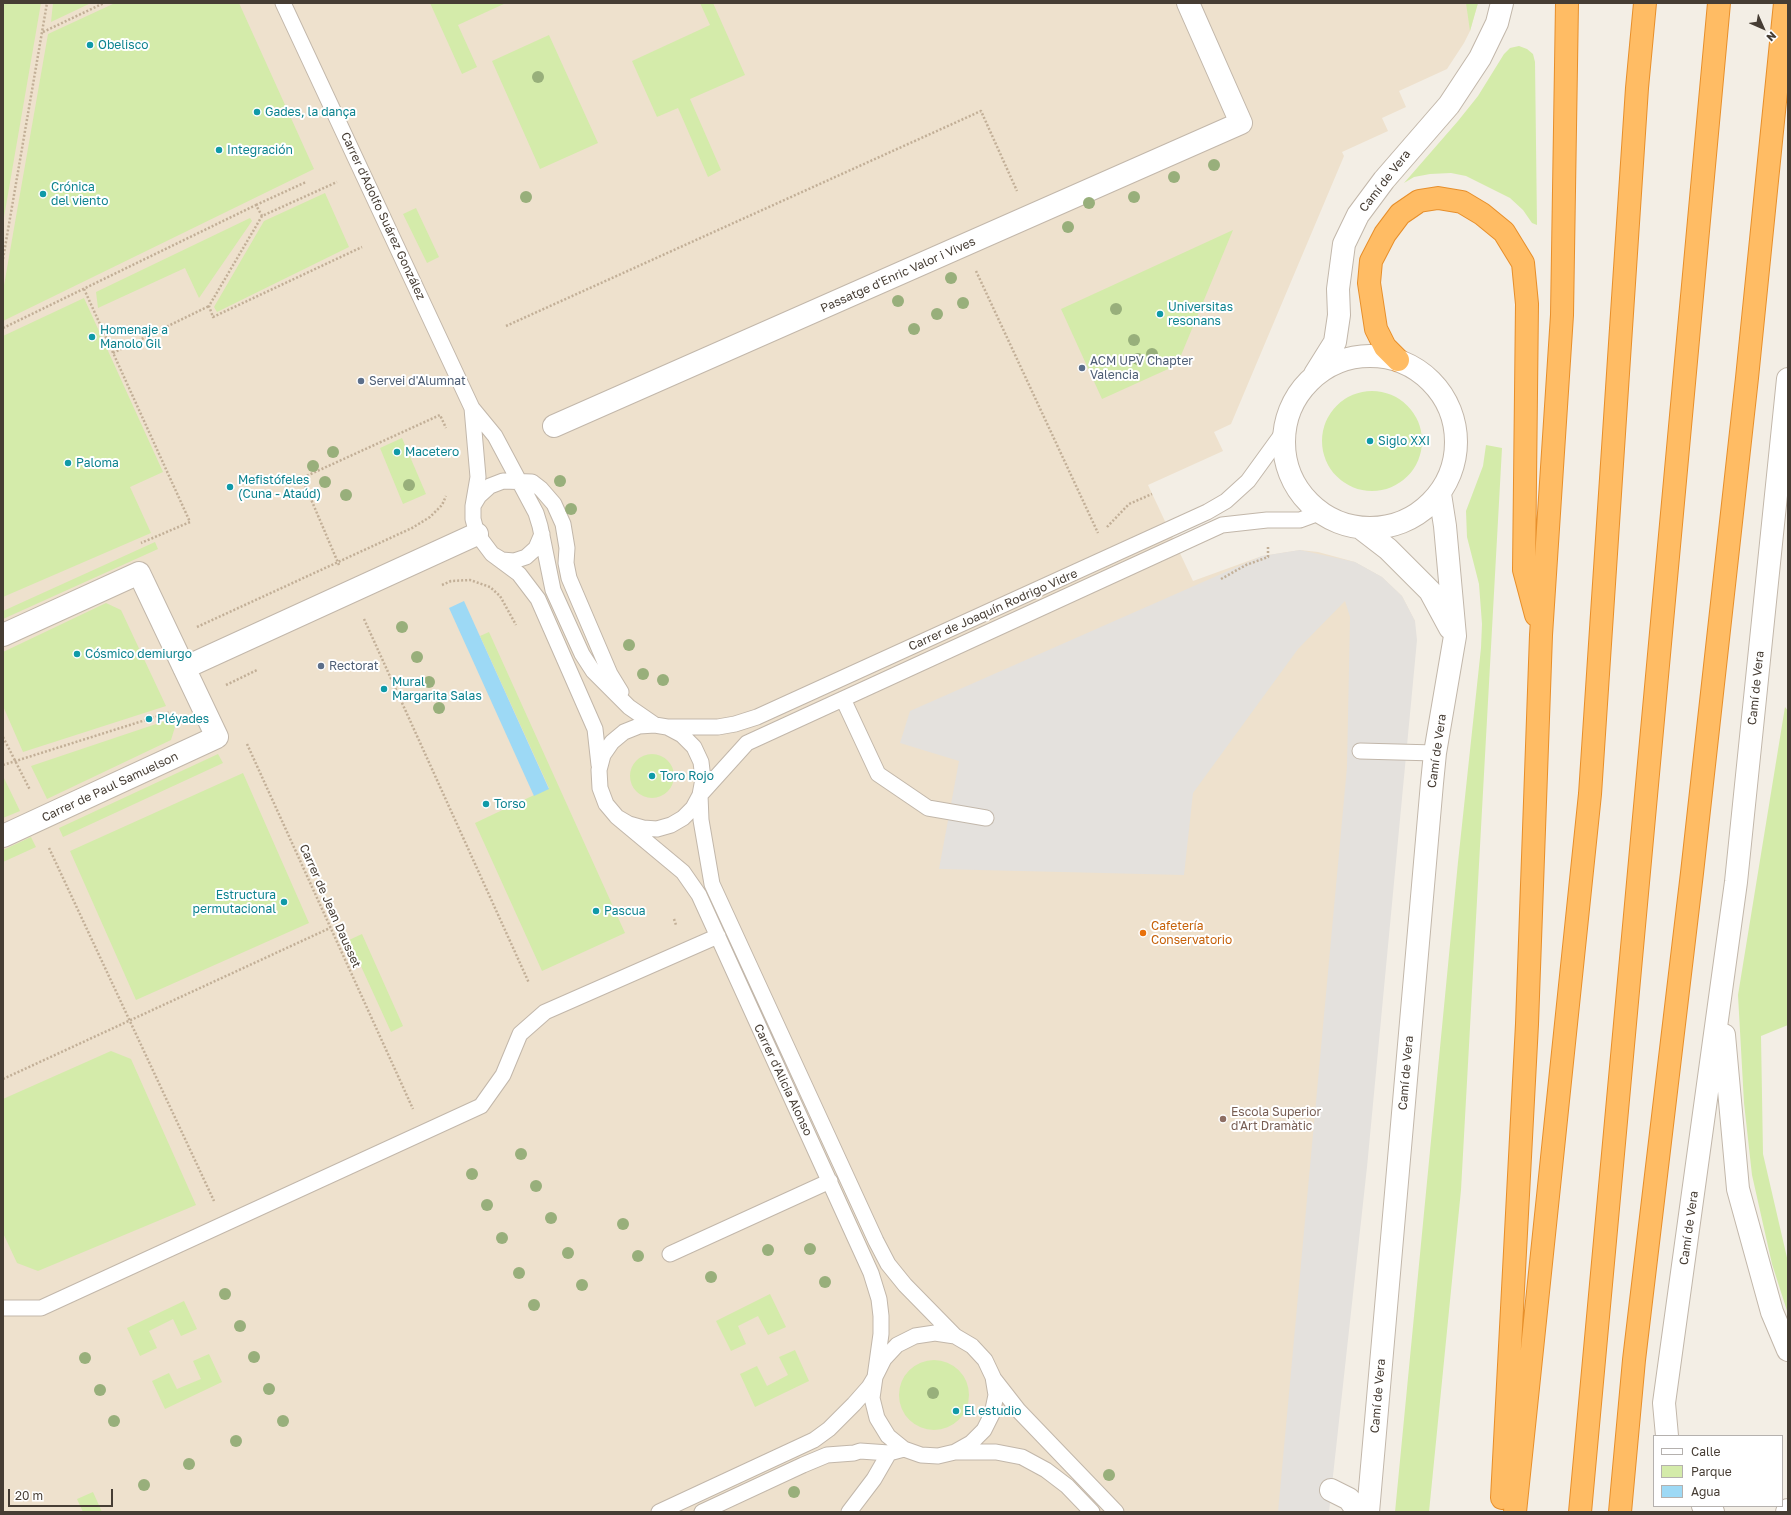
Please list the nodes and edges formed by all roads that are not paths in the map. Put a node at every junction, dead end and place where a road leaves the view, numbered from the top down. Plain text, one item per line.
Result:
1 (283, 3) edge
2 (1188, 3) edge
3 (1502, 3) edge
4 (1567, 3) edge
5 (1645, 3) edge
6 (1719, 3) edge
7 (1784, 3) edge
8 (1398, 360) junction
9 (1314, 376) junction
10 (1788, 379) edge
11 (472, 408) junction
12 (554, 426) dead end
13 (1284, 430) junction
14 (519, 481) junction
15 (1440, 494) junction
16 (473, 506) junction
17 (1319, 513) junction
18 (1362, 529) junction
19 (477, 534) junction
20 (542, 534) junction
21 (492, 554) junction
22 (3, 635) edge
23 (1541, 635) junction
24 (1454, 636) junction
25 (184, 668) junction
26 (843, 699) junction
27 (629, 707) junction
28 (661, 726) junction
29 (1360, 751) dead end
30 (1435, 753) junction
31 (599, 770) junction
32 (700, 795) junction
33 (617, 817) junction
34 (986, 818) dead end
35 (3, 836) edge
36 (718, 936) junction
37 (1721, 996) junction
38 (830, 1181) junction
39 (670, 1254) dead end
40 (3, 1308) edge
41 (954, 1336) junction
42 (1788, 1350) edge
43 (875, 1377) junction
44 (993, 1377) junction
45 (1667, 1435) edge
46 (904, 1448) junction
47 (860, 1450) junction
48 (955, 1452) junction
49 (889, 1453) junction
50 (874, 1479) junction
51 (1332, 1490) dead end
52 (658, 1512) edge
53 (702, 1512) edge
54 (849, 1512) edge
55 (1092, 1512) edge
56 (1116, 1512) edge
57 (1358, 1512) edge
58 (1368, 1512) edge
59 (1502, 1512) edge
60 (1515, 1512) edge
61 (1580, 1512) edge
62 (1620, 1512) edge

1 - 11 lane, Carrer d'Adolfo Suárez González
2 - 12 street, Passatge d'Enric Valor i Vives
3 - 9 street, Camí de Vera
4 - 23 highway
5 - 60 highway
6 - 61 highway
7 - 62 highway
8 - 9 street
8 - 15 street
8 - 23 highway
9 - 13 street
10 - 37 street, Camí de Vera
11 - 14 lane, Carrer d'Adolfo Suárez González
11 - 16 lane, Carrer d'Adolfo Suárez González
13 - 17 street
13 - 28 lane, Carrer de Joaquín Rodrigo Vidre
14 - 16 lane
14 - 20 lane
14 - 27 lane
15 - 18 street
15 - 24 street, Camí de Vera
16 - 19 lane
17 - 18 street
17 - 26 lane, Carrer de Joaquín Rodrigo Vidre
18 - 24 street
19 - 21 lane
19 - 25 street
20 - 21 lane
20 - 27 lane
21 - 31 lane
22 - 25 street
23 - 59 highway
24 - 30 street, Camí de Vera
25 - 35 street, Carrer de Paul Samuelson
26 - 32 lane, Carrer de Joaquín Rodrigo Vidre
26 - 34 lane
27 - 28 lane
28 - 31 lane
28 - 32 lane
29 - 30 lane
30 - 58 street, Camí de Vera
31 - 33 lane
32 - 33 lane
32 - 41 lane, Carrer d'Alicia Alonso
33 - 36 lane, Carrer d'Alicia Alonso
36 - 38 lane, Carrer d'Alicia Alonso
36 - 40 lane
37 - 42 street, Camí de Vera
37 - 45 street, Camí de Vera
38 - 39 lane
38 - 43 lane, Carrer d'Alicia Alonso
41 - 43 lane
41 - 44 lane
43 - 46 lane
43 - 52 lane
44 - 48 lane
44 - 56 lane
46 - 48 lane
46 - 49 lane
47 - 49 lane
47 - 50 lane
47 - 53 lane
48 - 55 lane
49 - 50 lane
50 - 54 lane
51 - 57 street

